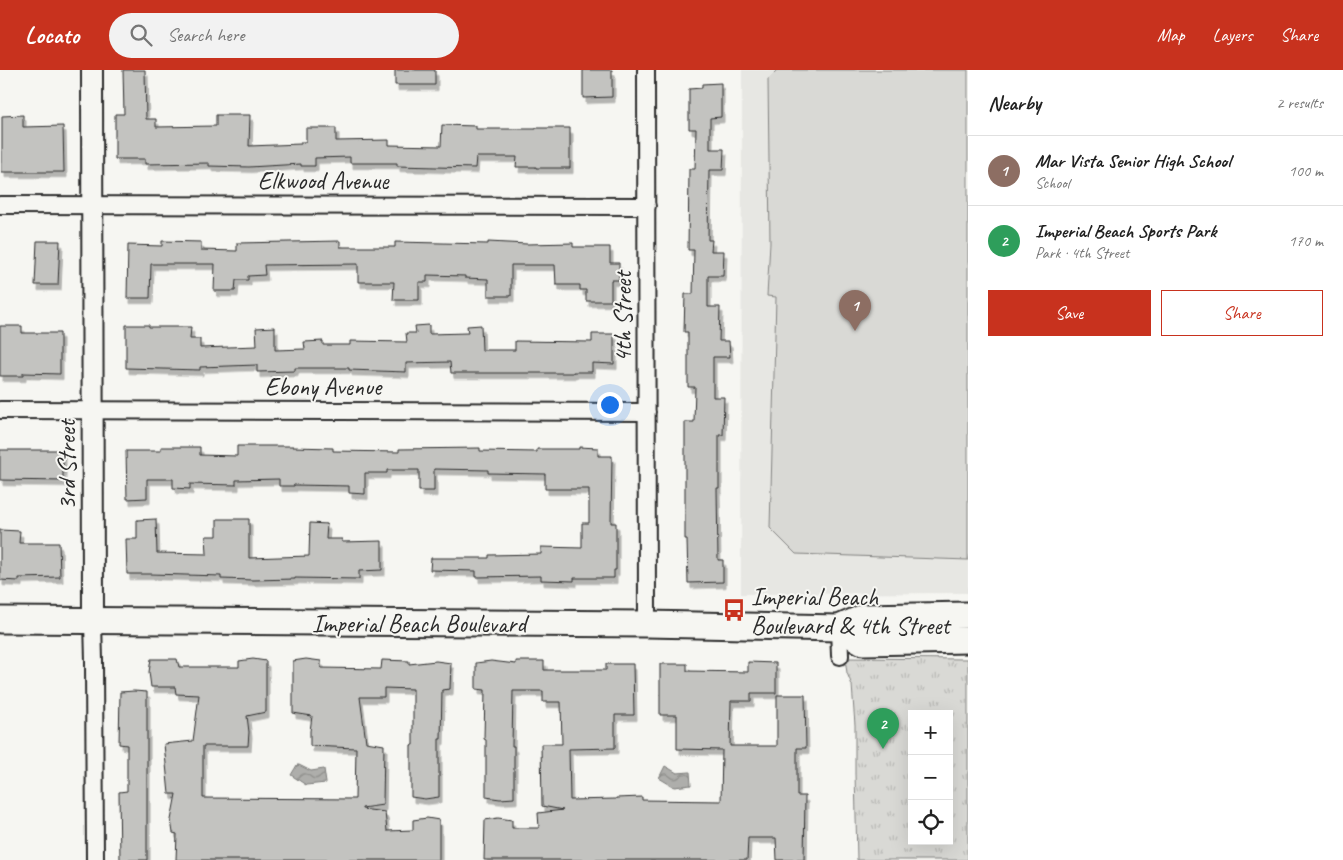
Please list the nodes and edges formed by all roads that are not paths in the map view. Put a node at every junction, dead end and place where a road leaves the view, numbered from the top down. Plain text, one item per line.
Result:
1 (92, 70) edge
2 (646, 70) edge
3 (0, 205) edge
4 (92, 205) junction
5 (646, 206) junction
6 (0, 410) edge
7 (92, 410) junction
8 (646, 412) junction
9 (968, 615) edge
10 (0, 620) edge
11 (93, 621) junction
12 (646, 624) junction
13 (839, 628) junction
14 (968, 640) edge
15 (840, 656) dead end
16 (95, 860) edge

1 - 4 street, 3rd Street
2 - 5 street, 4th Street
3 - 4 street, Elkwood Avenue
4 - 5 street, Elkwood Avenue
4 - 7 street, 3rd Street
5 - 8 street, 4th Street
6 - 7 street, Ebony Avenue
7 - 8 street, Ebony Avenue
7 - 11 street, 3rd Street
8 - 12 street, 4th Street
9 - 13 main road, Imperial Beach Boulevard
10 - 11 main road, Imperial Beach Boulevard
11 - 12 main road, Imperial Beach Boulevard
11 - 16 street, 3rd Street
12 - 13 main road, Imperial Beach Boulevard
13 - 14 main road, Imperial Beach Boulevard
13 - 15 street

